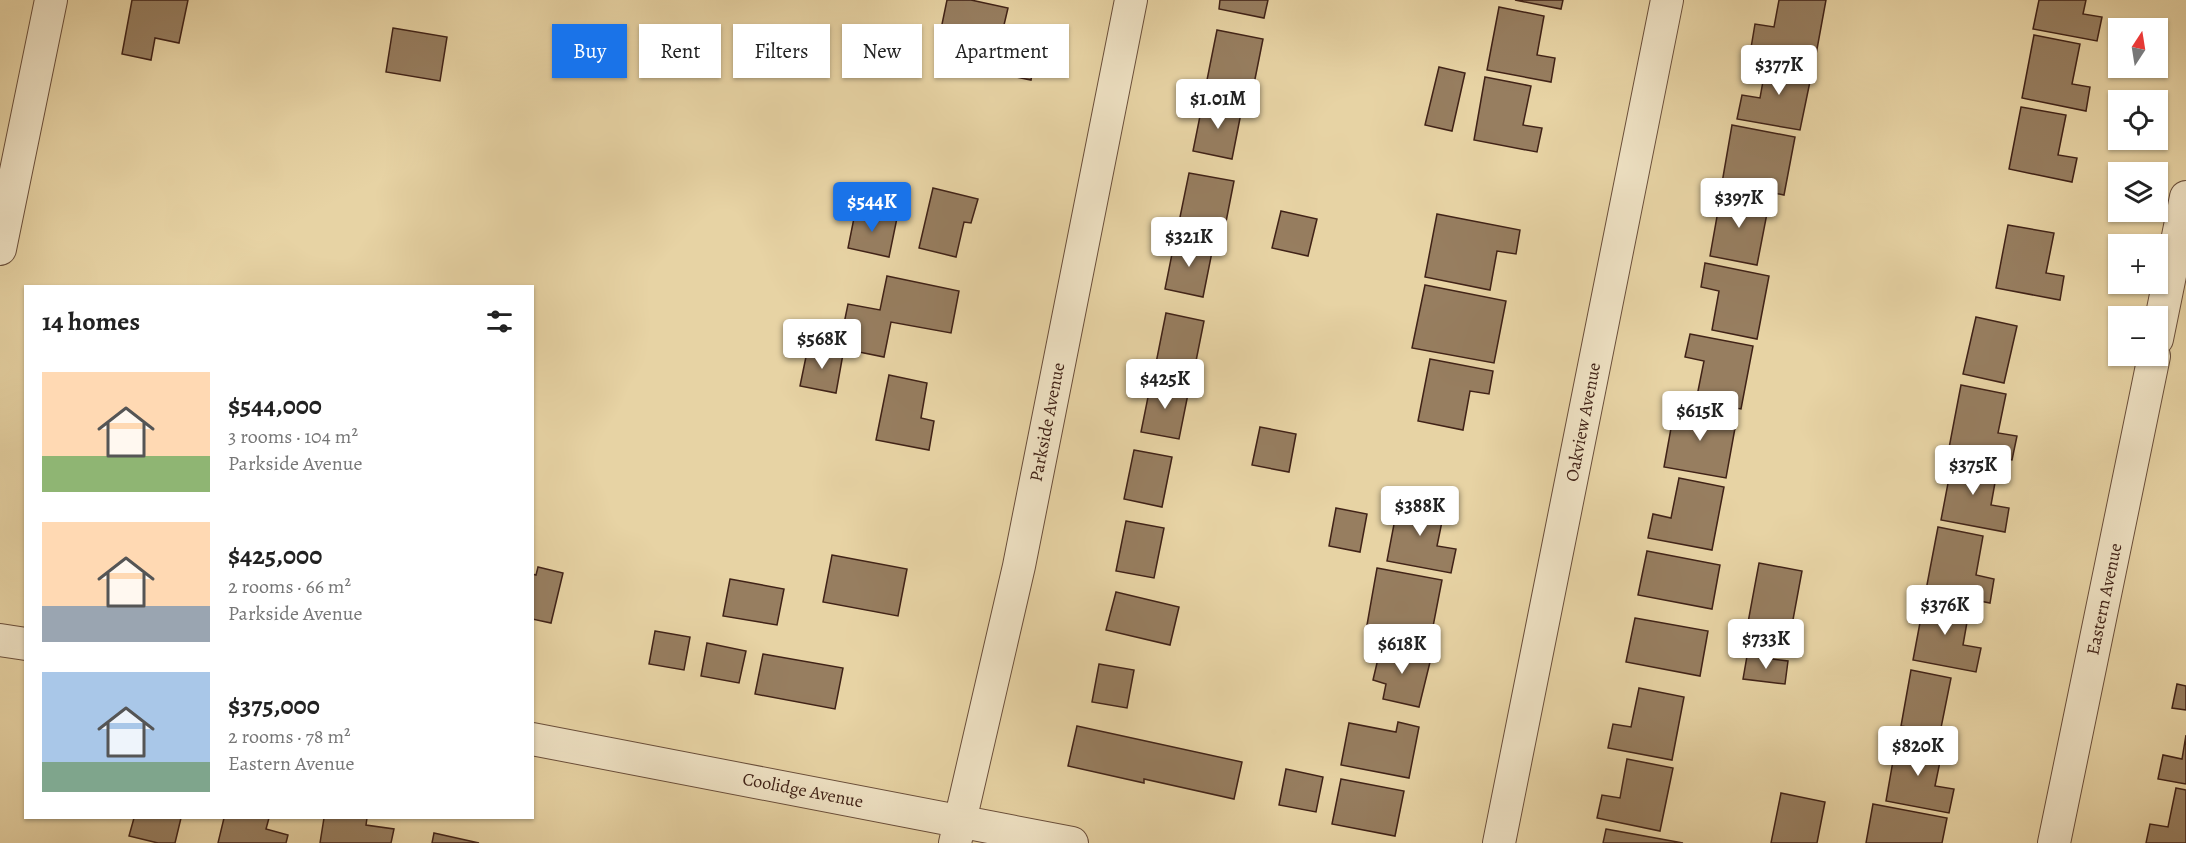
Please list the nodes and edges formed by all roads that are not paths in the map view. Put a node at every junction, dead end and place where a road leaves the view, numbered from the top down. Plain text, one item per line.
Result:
1 (51, 0) edge
2 (1131, 0) edge
3 (1666, 0) edge
4 (2186, 197) edge
5 (0, 249) edge
6 (2164, 306) edge
7 (2152, 366) edge
8 (0, 640) edge
9 (24, 644) edge
10 (534, 740) edge
11 (957, 831) edge
12 (1072, 843) edge
13 (1499, 843) edge
14 (2054, 843) edge

1 - 5 street
2 - 11 street, Parkside Avenue
3 - 13 street, Oakview Avenue
4 - 6 street
7 - 14 street, Eastern Avenue
8 - 9 street
10 - 11 street, Coolidge Avenue
11 - 12 street, Coolidge Avenue

